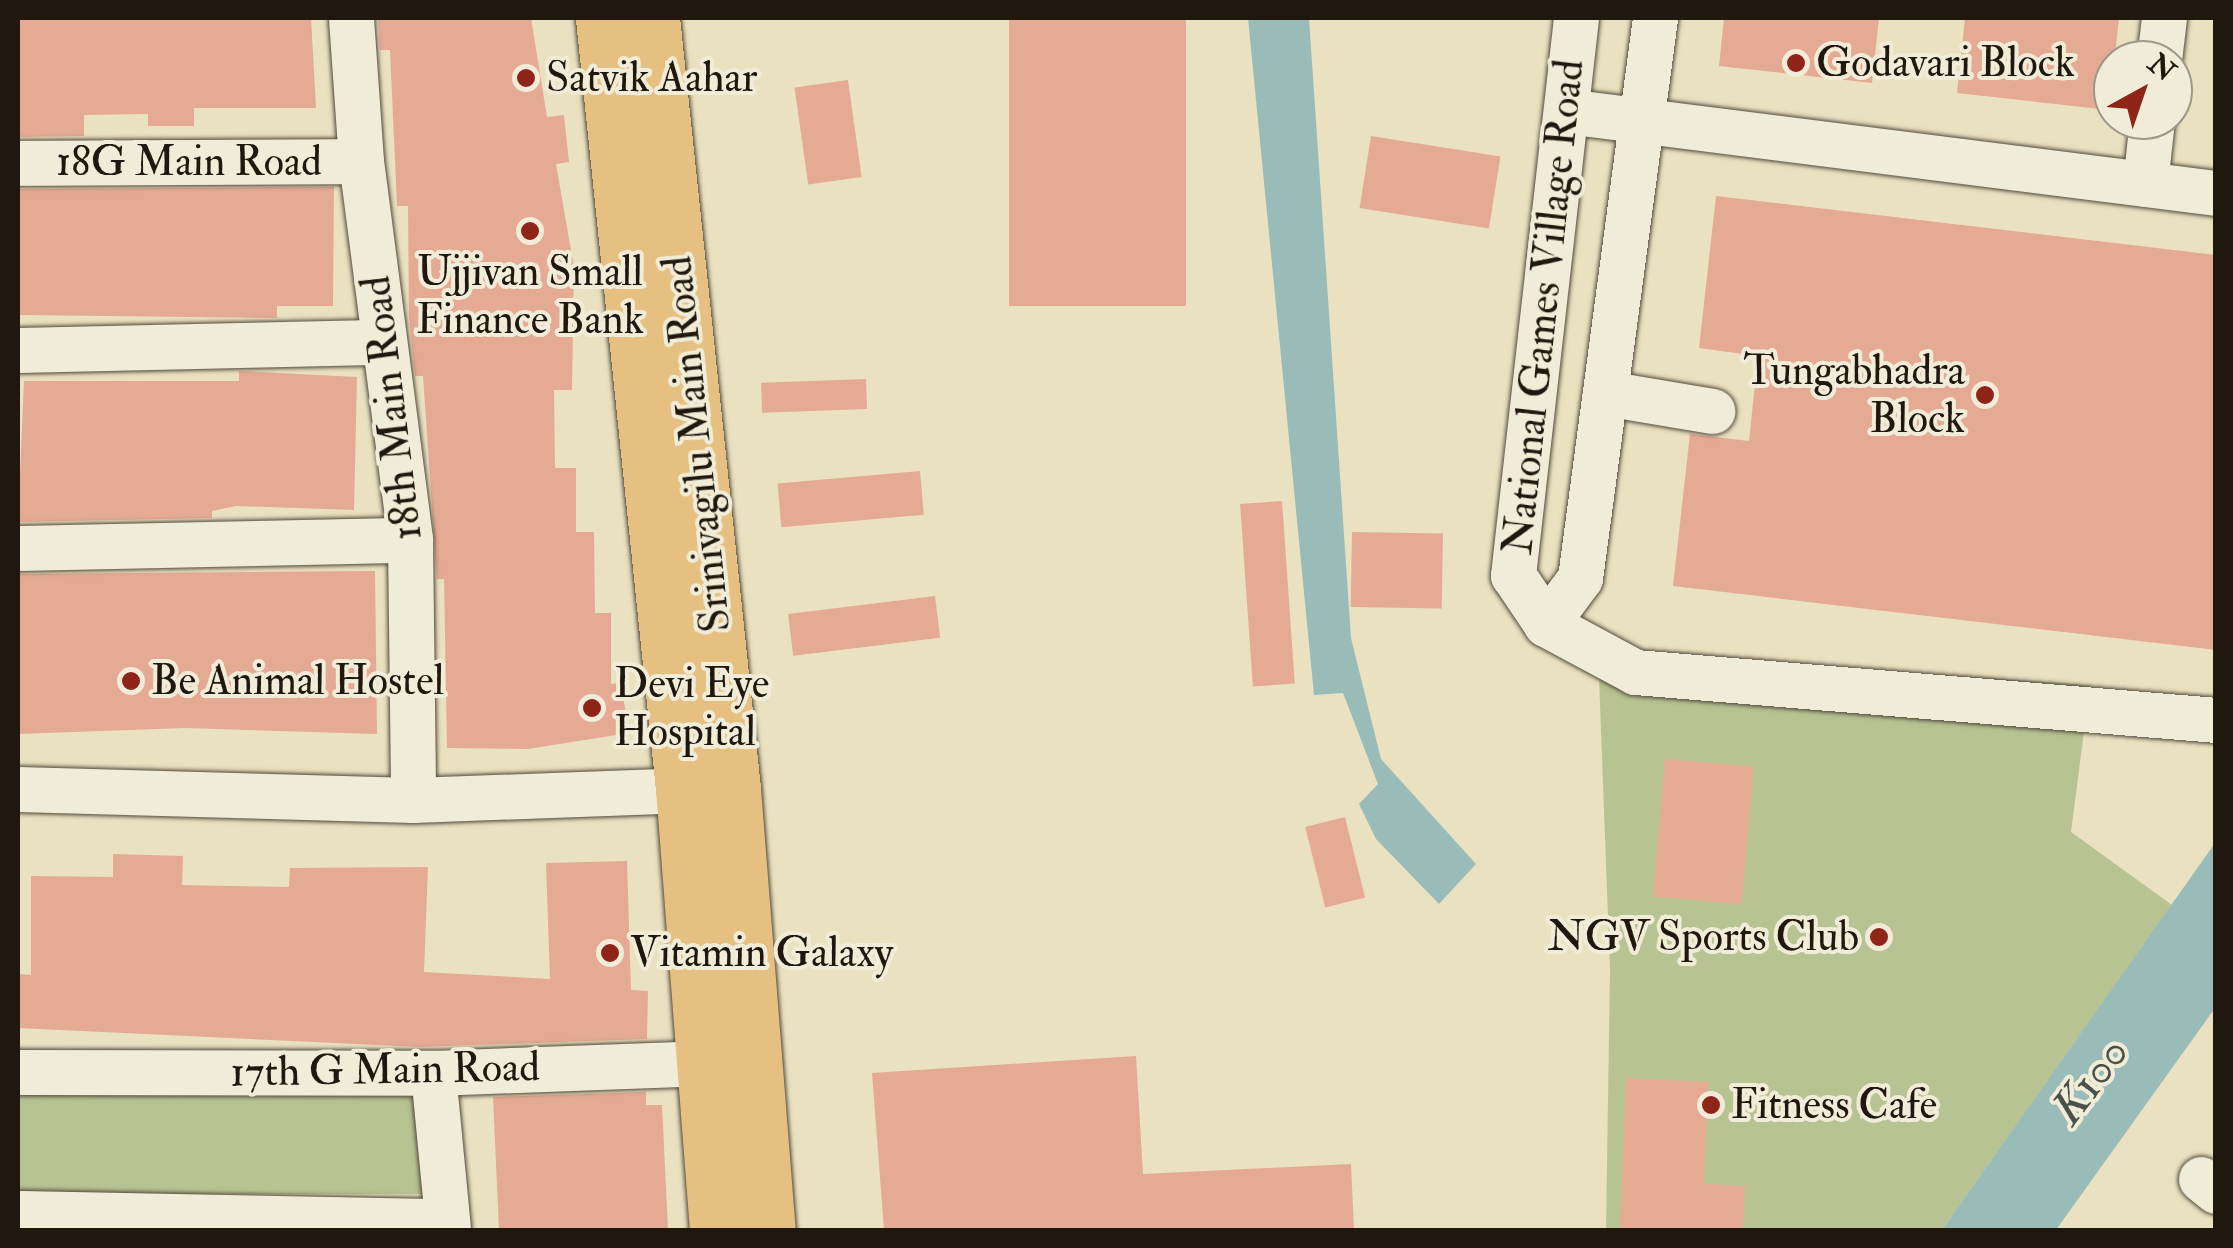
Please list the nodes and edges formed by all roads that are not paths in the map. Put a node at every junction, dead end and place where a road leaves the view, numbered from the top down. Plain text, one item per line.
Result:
1 (350, 18) edge
2 (603, 18) edge
3 (652, 18) edge
4 (1576, 18) edge
5 (1656, 18) edge
6 (1566, 111) junction
7 (1642, 120) junction
8 (2150, 140) edge
9 (361, 161) junction
10 (18, 163) edge
11 (2145, 184) junction
12 (2216, 193) edge
13 (384, 342) junction
14 (18, 350) edge
15 (1606, 393) junction
16 (1712, 411) dead end
17 (410, 540) junction
18 (18, 548) edge
19 (1546, 624) junction
20 (2216, 720) edge
21 (18, 789) edge
22 (708, 789) junction
23 (413, 800) junction
24 (729, 1062) junction
25 (18, 1072) edge
26 (434, 1073) junction
27 (18, 1213) edge
28 (448, 1226) edge
29 (717, 1230) edge
30 (768, 1230) edge

1 - 9 street, 18th Main Road
2 - 22 main road, Srinivagilu Main Road
3 - 22 main road, Srinivagilu Main Road
4 - 6 street, National Games Village Road
5 - 7 street, National Games Village Road
6 - 7 street
6 - 19 street, National Games Village Road
7 - 11 street
7 - 15 street, National Games Village Road
8 - 11 street
9 - 10 street, 18G Main Road
9 - 13 street, 18th Main Road
11 - 12 street
13 - 14 street
13 - 17 street, 18th Main Road
15 - 16 street
15 - 19 street, National Games Village Road
17 - 18 street
17 - 23 street, 18th Main Road
19 - 20 street
21 - 23 street
22 - 23 street
22 - 24 main road, Srinivagilu Main Road
24 - 26 street, 17th G Main Road
24 - 29 main road, Srinivagilu Main Road
24 - 30 main road, Srinivagilu Main Road
25 - 26 street, 17th G Main Road
26 - 28 street
27 - 28 street

